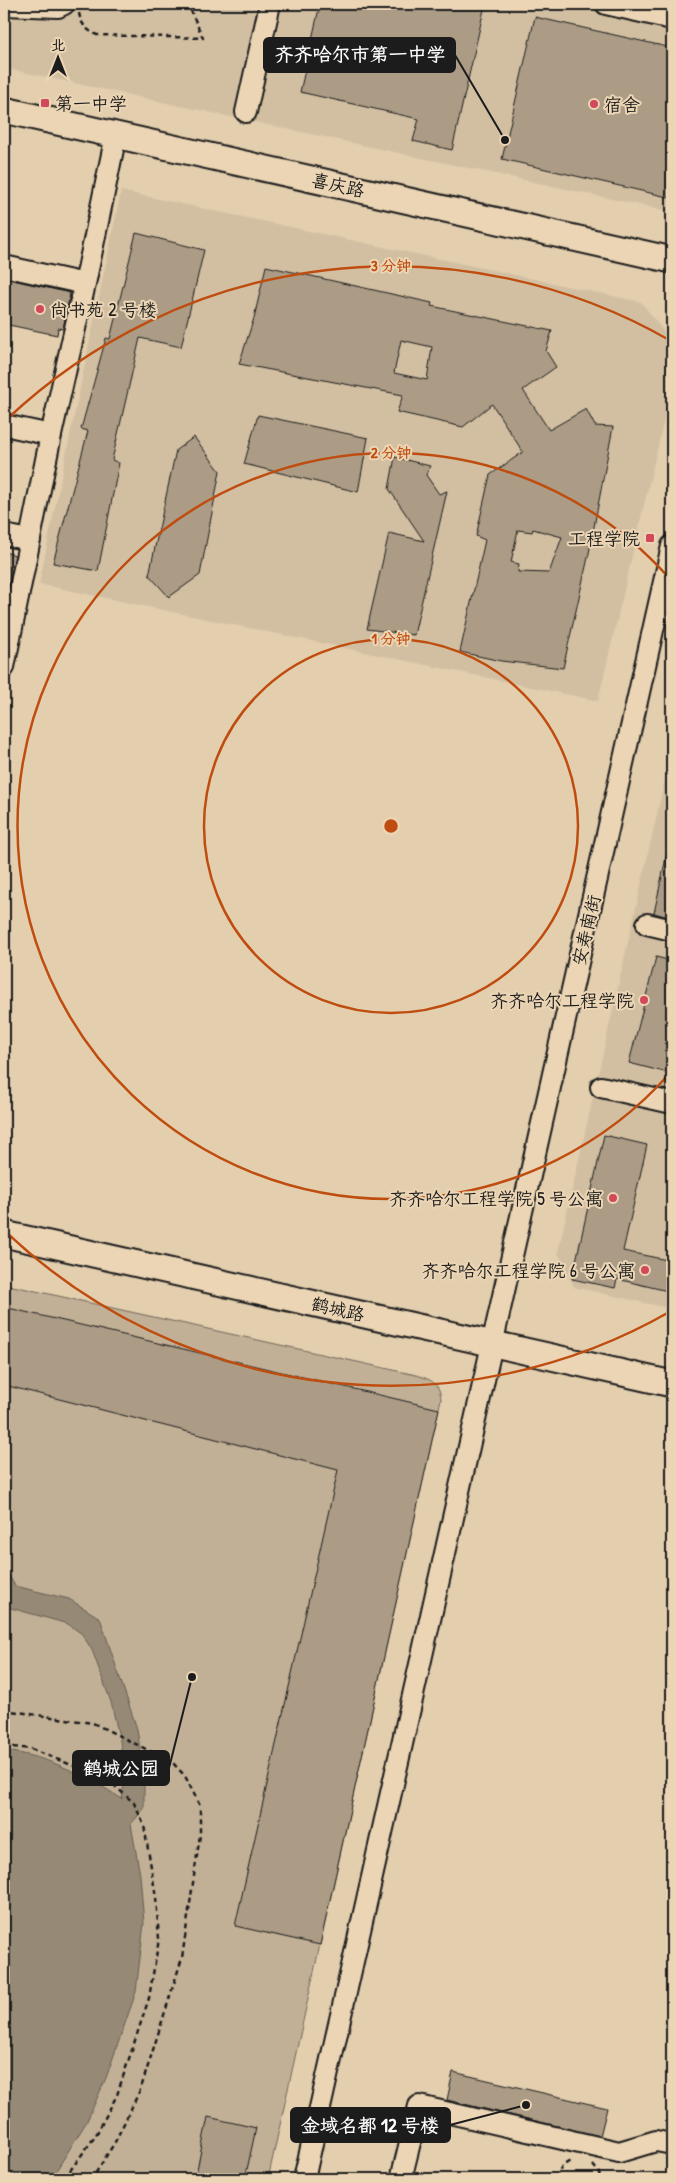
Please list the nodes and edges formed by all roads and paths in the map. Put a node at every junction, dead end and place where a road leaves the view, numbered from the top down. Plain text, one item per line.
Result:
1 (64, 4) edge
2 (79, 4) edge
3 (188, 4) edge
4 (270, 4) edge
5 (606, 4) edge
6 (4, 5) edge
7 (672, 19) edge
8 (4, 110) edge
9 (246, 112) dead end
10 (116, 135) junction
11 (672, 260) edge
12 (4, 266) edge
13 (85, 284) junction
14 (4, 425) edge
15 (51, 435) junction
16 (4, 535) edge
17 (30, 540) junction
18 (672, 546) edge
19 (4, 668) edge
20 (648, 924) dead end
21 (672, 930) edge
22 (601, 1087) dead end
23 (672, 1103) edge
24 (4, 1234) edge
25 (492, 1344) junction
26 (672, 1384) edge
27 (4, 1710) edge
28 (4, 1746) edge
29 (672, 2144) edge
30 (574, 2159) dead end
31 (589, 2162) dead end
32 (64, 2179) edge
33 (92, 2179) edge
34 (304, 2179) edge
35 (401, 2179) edge
36 (556, 2179) edge
37 (600, 2179) edge

1 - 6 street
2 - 3 path
4 - 9 street
5 - 7 street
8 - 10 main road, 喜庆路
10 - 11 main road, 喜庆路
10 - 13 street
12 - 13 street
13 - 15 street
14 - 15 street
15 - 17 street
16 - 17 street
17 - 19 street
18 - 25 street, 安寿南街
20 - 21 street
22 - 23 street
24 - 25 main road, 鹤城路
25 - 26 main road, 鹤城路
25 - 34 street, 安寿南街
27 - 33 path
28 - 32 path
29 - 35 street
30 - 36 path
31 - 37 path

